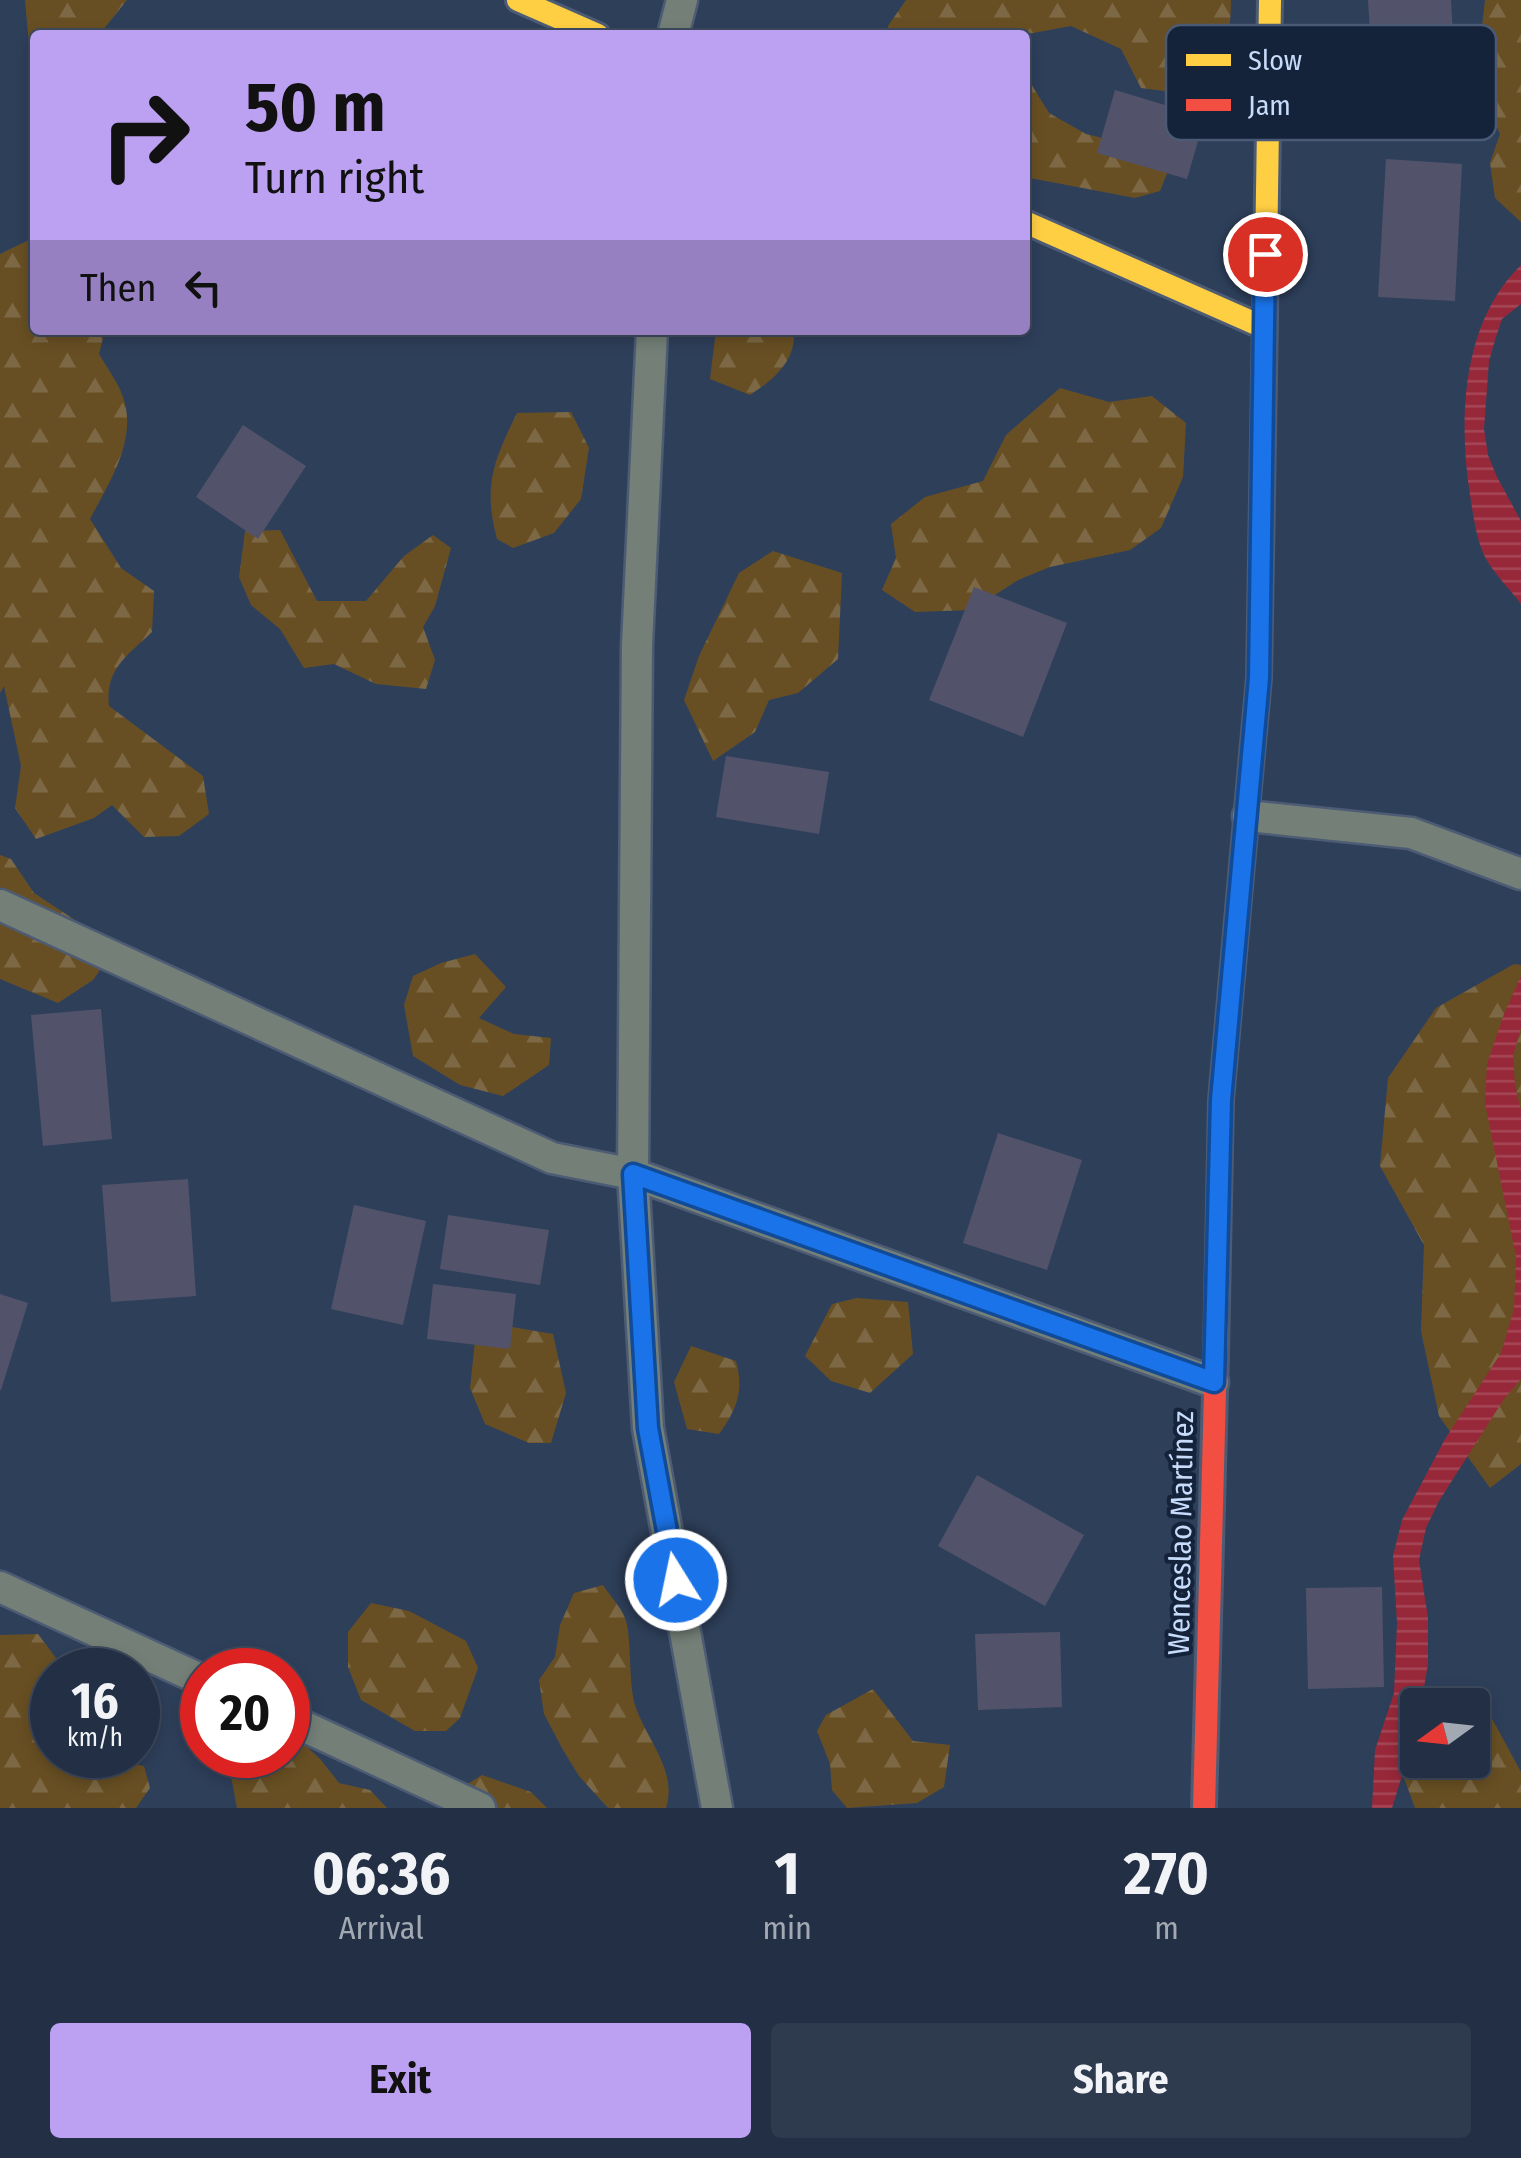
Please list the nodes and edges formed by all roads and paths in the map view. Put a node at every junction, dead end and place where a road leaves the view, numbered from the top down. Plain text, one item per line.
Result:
1 (518, 0) edge
2 (682, 0) edge
3 (1270, 0) edge
4 (1269, 25) edge
5 (587, 30) edge
6 (674, 30) edge
7 (1267, 140) edge
8 (1030, 224) edge
9 (1263, 326) junction
10 (652, 335) edge
11 (1248, 816) junction
12 (1521, 874) edge
13 (0, 905) edge
14 (633, 1174) junction
15 (1214, 1382) junction
16 (0, 1587) edge
17 (180, 1670) edge
18 (310, 1729) edge
19 (480, 1808) edge
20 (717, 1808) edge
21 (1204, 1808) edge

1 - 5 main road
2 - 6 lane
3 - 4 main road, Wenceslao Martínez
7 - 9 main road, Wenceslao Martínez
8 - 9 main road
9 - 11 main road, Wenceslao Martínez
10 - 14 lane
11 - 12 lane
11 - 15 main road, Wenceslao Martínez
13 - 14 lane
14 - 15 lane
14 - 20 lane
15 - 21 main road, Wenceslao Martínez
16 - 17 lane
18 - 19 lane

